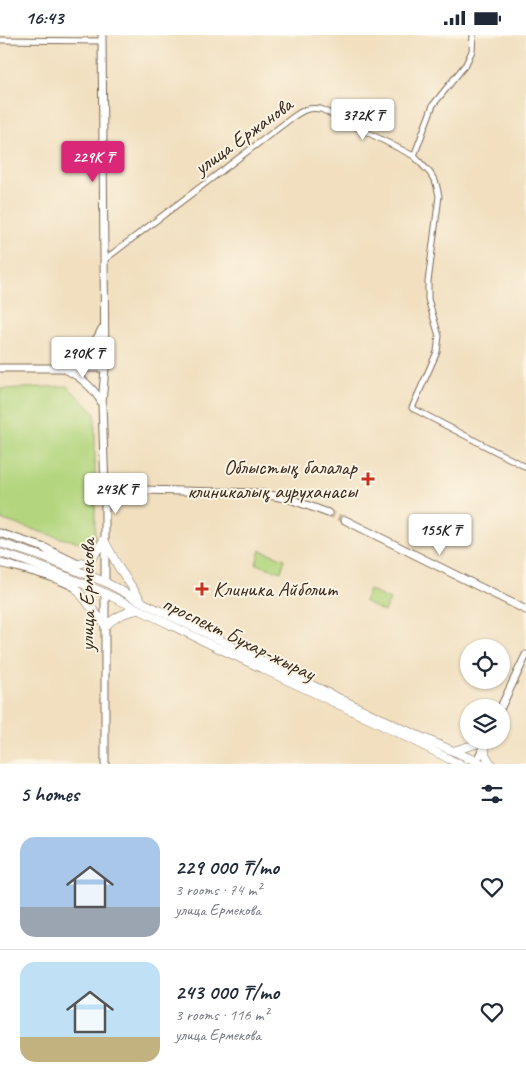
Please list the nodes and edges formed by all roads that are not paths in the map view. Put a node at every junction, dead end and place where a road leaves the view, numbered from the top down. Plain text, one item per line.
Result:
1 (473, 35) edge
2 (34, 38) edge
3 (102, 38) edge
4 (0, 40) edge
5 (414, 156) junction
6 (104, 260) junction
7 (103, 326) junction
8 (0, 368) edge
9 (62, 368) junction
10 (105, 368) junction
11 (12, 369) junction
12 (0, 372) edge
13 (102, 404) junction
14 (526, 467) edge
15 (105, 489) junction
16 (328, 513) tunnel mouth
17 (345, 520) tunnel mouth
18 (0, 533) edge
19 (104, 540) junction
20 (0, 543) edge
21 (44, 548) junction
22 (0, 553) edge
23 (0, 563) edge
24 (78, 564) junction
25 (67, 567) junction
26 (44, 571) junction
27 (67, 576) junction
28 (105, 582) junction
29 (76, 589) junction
30 (105, 593) junction
31 (513, 604) junction
32 (526, 605) edge
33 (140, 606) junction
34 (526, 610) edge
35 (106, 626) junction
36 (526, 655) edge
37 (281, 675) junction
38 (505, 699) edge
39 (460, 749) edge
40 (483, 749) edge
41 (485, 749) edge
42 (453, 751) junction
43 (478, 763) edge
44 (105, 764) edge
45 (459, 764) edge
46 (491, 764) edge

1 - 5 street
2 - 3 street
2 - 4 street
3 - 6 main road, улица Ермекова
5 - 6 street, улица Ержанова
5 - 14 street, улица Ержанова
6 - 7 main road, улица Ермекова
7 - 9 main road
7 - 10 main road, улица Ермекова
8 - 11 main road
9 - 10 main road
9 - 11 main road
9 - 13 main road
10 - 13 main road, улица Ермекова
11 - 12 main road
13 - 15 main road, улица Ермекова
15 - 16 main road
15 - 19 main road, улица Ермекова
17 - 31 main road
18 - 21 main road
19 - 24 main road
19 - 28 main road, улица Ермекова
19 - 33 main road
20 - 25 main road, проспект Бухар-жырау
21 - 24 main road
21 - 25 main road
22 - 26 main road, проспект Бухар-жырау
23 - 26 main road
24 - 25 main road
25 - 28 main road, проспект Бухар-жырау
26 - 27 main road, проспект Бухар-жырау
26 - 29 main road
27 - 29 main road
27 - 30 main road, проспект Бухар-жырау
28 - 30 main road, улица Ермекова
28 - 33 main road, проспект Бухар-жырау
29 - 35 main road
30 - 33 main road, проспект Бухар-жырау
30 - 35 main road, улица Ермекова
31 - 32 main road
31 - 34 main road
33 - 35 main road
33 - 37 main road, проспект Бухар-жырау
35 - 44 main road, улица Ермекова
36 - 38 main road
37 - 42 main road, проспект Бухар-жырау
37 - 45 main road, проспект Бухар-жырау
39 - 42 main road
40 - 43 main road
41 - 46 main road
42 - 43 main road, проспект Бухар-жырау

